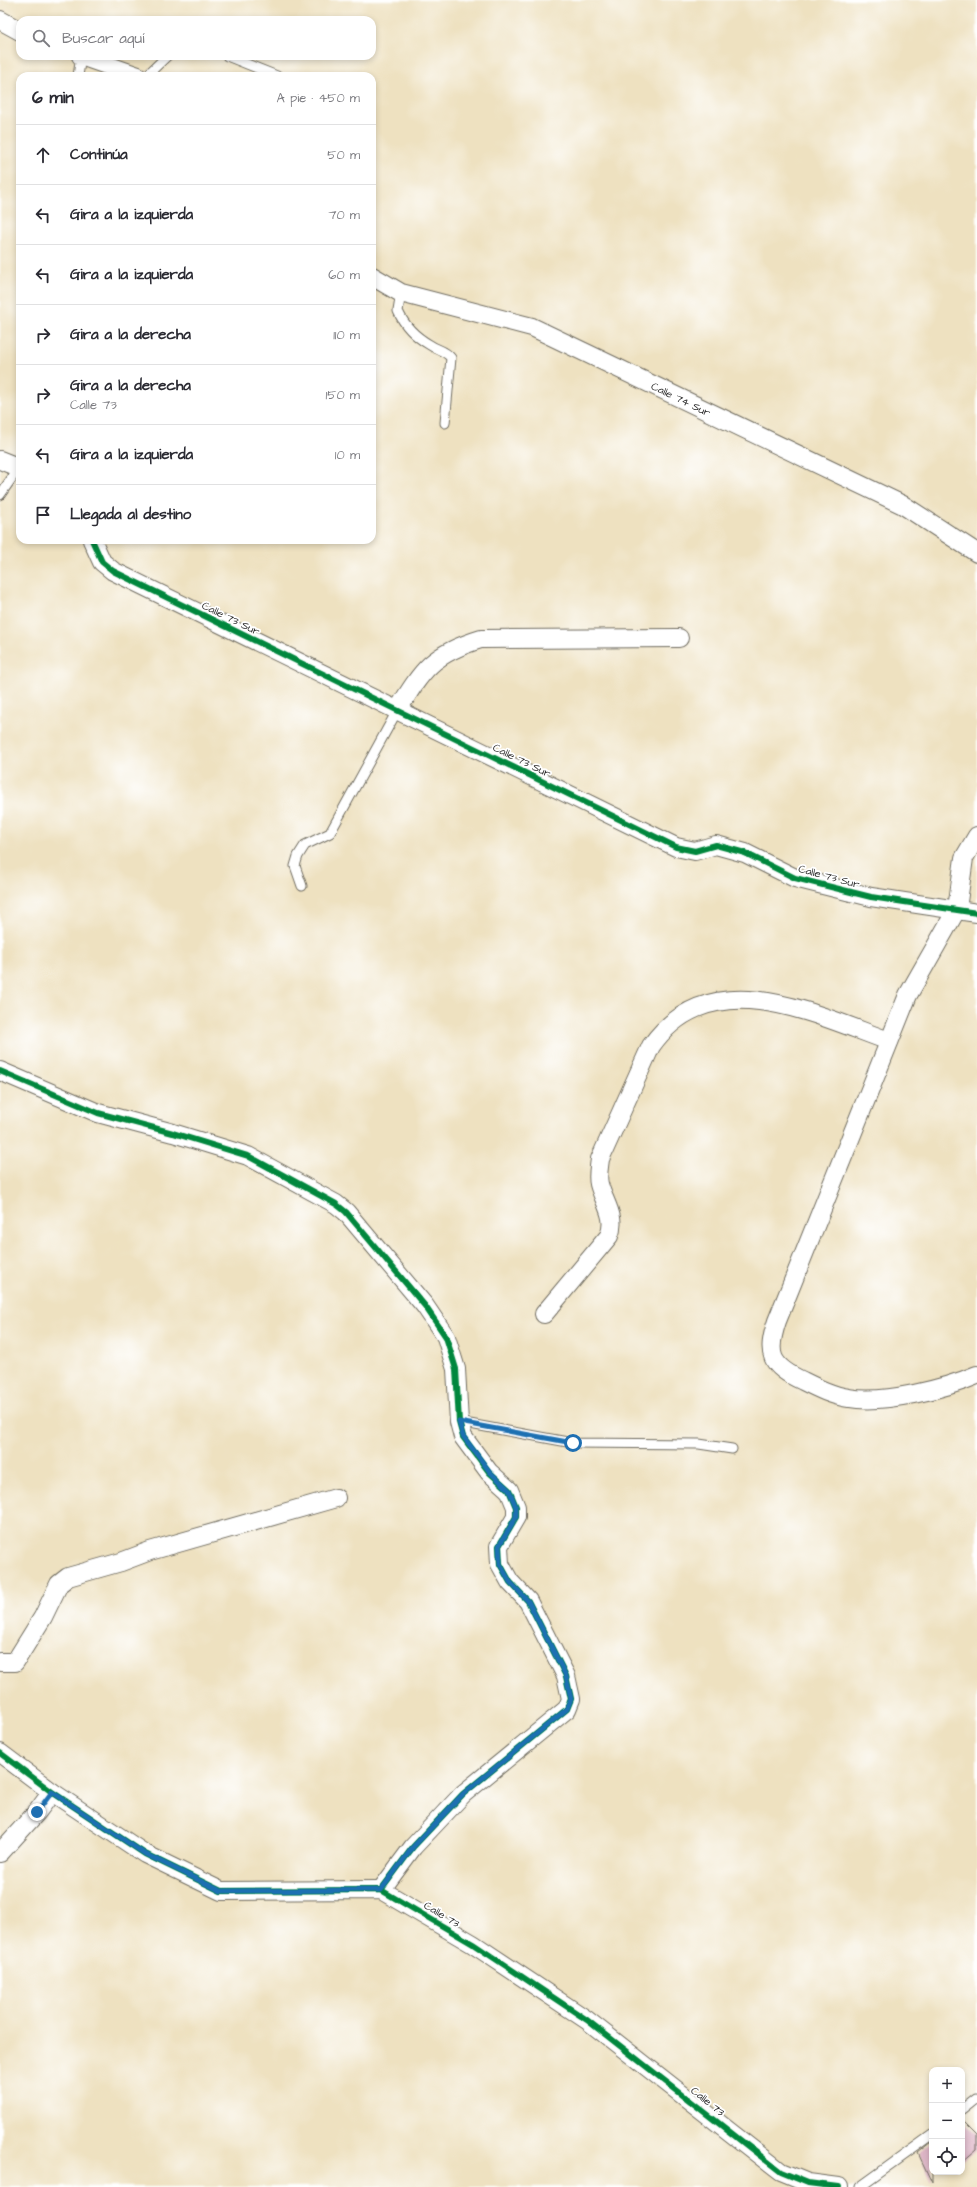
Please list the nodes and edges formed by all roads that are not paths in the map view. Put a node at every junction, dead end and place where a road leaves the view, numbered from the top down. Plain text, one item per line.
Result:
1 (0, 20) edge
2 (16, 29) edge
3 (80, 60) edge
4 (92, 60) edge
5 (163, 60) edge
6 (237, 60) edge
7 (79, 72) edge
8 (127, 72) edge
9 (150, 72) edge
10 (267, 72) edge
11 (376, 278) edge
12 (401, 293) junction
13 (445, 423) dead end
14 (0, 460) edge
15 (16, 467) edge
16 (16, 472) edge
17 (0, 495) edge
18 (94, 544) edge
19 (977, 554) edge
20 (679, 638) dead end
21 (397, 710) junction
22 (977, 836) edge
23 (302, 886) dead end
24 (957, 909) junction
25 (977, 913) edge
26 (889, 1041) junction
27 (0, 1071) edge
28 (544, 1314) dead end
29 (977, 1375) edge
30 (459, 1422) junction
31 (732, 1449) dead end
32 (336, 1498) dead end
33 (0, 1662) edge
34 (0, 1753) edge
35 (52, 1792) junction
36 (0, 1853) edge
37 (381, 1890) junction
38 (977, 2098) edge
39 (965, 2108) edge
40 (929, 2137) edge
41 (836, 2187) edge
42 (860, 2187) edge

1 - 2 street
3 - 7 lane
4 - 8 street
5 - 9 lane
6 - 10 lane
11 - 12 street, Calle 74 Sur
12 - 13 lane
12 - 19 street, Calle 74 Sur
14 - 15 street
16 - 17 lane
18 - 21 street, Calle 73 Sur
20 - 21 street
21 - 23 lane
21 - 24 street, Calle 73 Sur
22 - 24 street
24 - 25 street, Calle 73 Sur
24 - 26 street
26 - 28 street
26 - 29 street
27 - 30 street
30 - 31 lane
30 - 37 street
32 - 33 street
34 - 35 street
35 - 36 street
35 - 37 street
37 - 41 street, Calle 73
38 - 39 lane
40 - 42 lane

